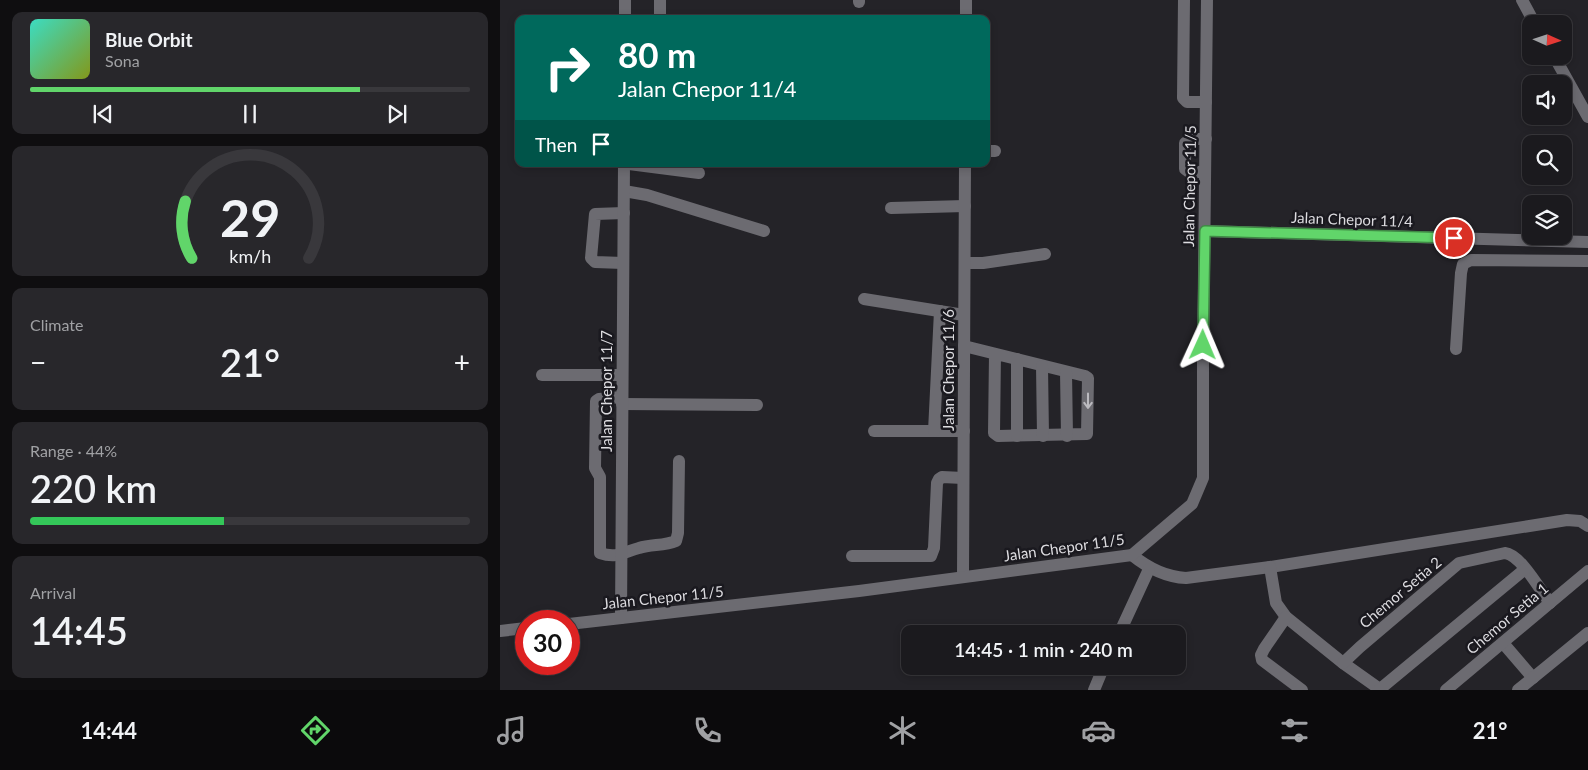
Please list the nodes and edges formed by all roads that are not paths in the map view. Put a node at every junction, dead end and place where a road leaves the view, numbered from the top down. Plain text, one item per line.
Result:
1 (625, 0) edge
2 (660, 0) edge
3 (966, 0) edge
4 (1184, 0) edge
5 (1208, 0) edge
6 (1522, 0) edge
7 (625, 15) edge
8 (660, 15) edge
9 (966, 15) edge
10 (1530, 15) edge
11 (1559, 65) edge
12 (1206, 102) junction
13 (1588, 117) edge
14 (1206, 139) junction
15 (624, 167) edge
16 (652, 167) edge
17 (965, 167) edge
18 (1206, 172) junction
19 (699, 173) dead end
20 (624, 191) junction
21 (965, 206) junction
22 (891, 208) dead end
23 (624, 213) junction
24 (764, 230) dead end
25 (1205, 231) junction
26 (1588, 242) edge
27 (1045, 254) dead end
28 (1588, 261) edge
29 (623, 263) junction
30 (965, 263) junction
31 (864, 300) dead end
32 (940, 311) junction
33 (964, 315) junction
34 (964, 346) junction
35 (1456, 349) dead end
36 (995, 354) junction
37 (1017, 359) junction
38 (1042, 366) junction
39 (1066, 372) junction
40 (542, 375) dead end
41 (622, 375) junction
42 (622, 401) junction
43 (757, 405) dead end
44 (874, 431) dead end
45 (934, 431) junction
46 (964, 431) junction
47 (1016, 436) junction
48 (1043, 436) junction
49 (1067, 436) junction
50 (679, 461) dead end
51 (963, 478) junction
52 (1588, 526) edge
53 (621, 555) junction
54 (1132, 555) junction
55 (852, 556) dead end
56 (1270, 567) junction
57 (1149, 569) junction
58 (1525, 569) junction
59 (1588, 571) edge
60 (963, 576) junction
61 (1550, 603) junction
62 (1286, 617) junction
63 (621, 618) junction
64 (580, 623) edge
65 (1123, 625) edge
66 (515, 629) edge
67 (500, 630) edge
68 (1588, 634) edge
69 (1503, 643) junction
70 (1343, 663) junction
71 (1100, 675) edge
72 (1533, 678) junction
73 (1094, 690) edge
74 (1302, 690) edge
75 (1380, 690) edge
76 (1446, 690) edge
77 (1518, 690) edge

1 - 7 street
2 - 8 street
3 - 9 street
4 - 12 street
5 - 12 street, Jalan Chepor 11/5
6 - 10 street
11 - 13 street
12 - 14 street, Jalan Chepor 11/5
14 - 18 street, Jalan Chepor 11/5
14 - 18 street
15 - 20 street, Jalan Chepor 11/7
16 - 19 street
17 - 21 street, Jalan Chepor 11/6
18 - 25 street, Jalan Chepor 11/5
20 - 23 street, Jalan Chepor 11/7
20 - 24 street
21 - 22 street
21 - 30 street, Jalan Chepor 11/6
23 - 29 street, Jalan Chepor 11/7
23 - 29 street
25 - 26 street, Jalan Chepor 11/4
25 - 54 street, Jalan Chepor 11/5
27 - 30 street
28 - 35 street
29 - 41 street, Jalan Chepor 11/7
30 - 33 street, Jalan Chepor 11/6
31 - 32 street
32 - 33 street
32 - 45 street
33 - 34 street, Jalan Chepor 11/6
34 - 36 street
34 - 46 street, Jalan Chepor 11/6
36 - 37 street
36 - 47 street
37 - 38 street
37 - 47 street
38 - 39 street
38 - 48 street
39 - 49 street
39 -> 49 street
40 - 41 street
41 - 42 street, Jalan Chepor 11/7
42 - 43 street
42 - 53 street, Jalan Chepor 11/7
42 - 53 street
44 - 45 street
45 - 46 street
46 - 51 street, Jalan Chepor 11/6
47 - 48 street
48 - 49 street
50 - 53 street
51 - 55 street
51 - 60 street, Jalan Chepor 11/6
52 - 56 street
53 - 63 street, Jalan Chepor 11/7
54 - 57 street
54 - 60 street, Jalan Chepor 11/5
56 - 57 street
56 - 62 street
57 - 65 street
58 - 61 street, Chemor Setia 2
58 - 70 street, Chemor Setia 2
58 - 75 street
59 - 61 street, Chemor Setia 1
60 - 63 street, Jalan Chepor 11/5
61 - 69 street, Chemor Setia 1
62 - 70 street
62 - 74 street
63 - 64 street, Jalan Chepor 11/5
66 - 67 street
68 - 72 street
69 - 72 street
69 - 76 street, Chemor Setia 1
70 - 75 street
71 - 73 street
72 - 77 street

